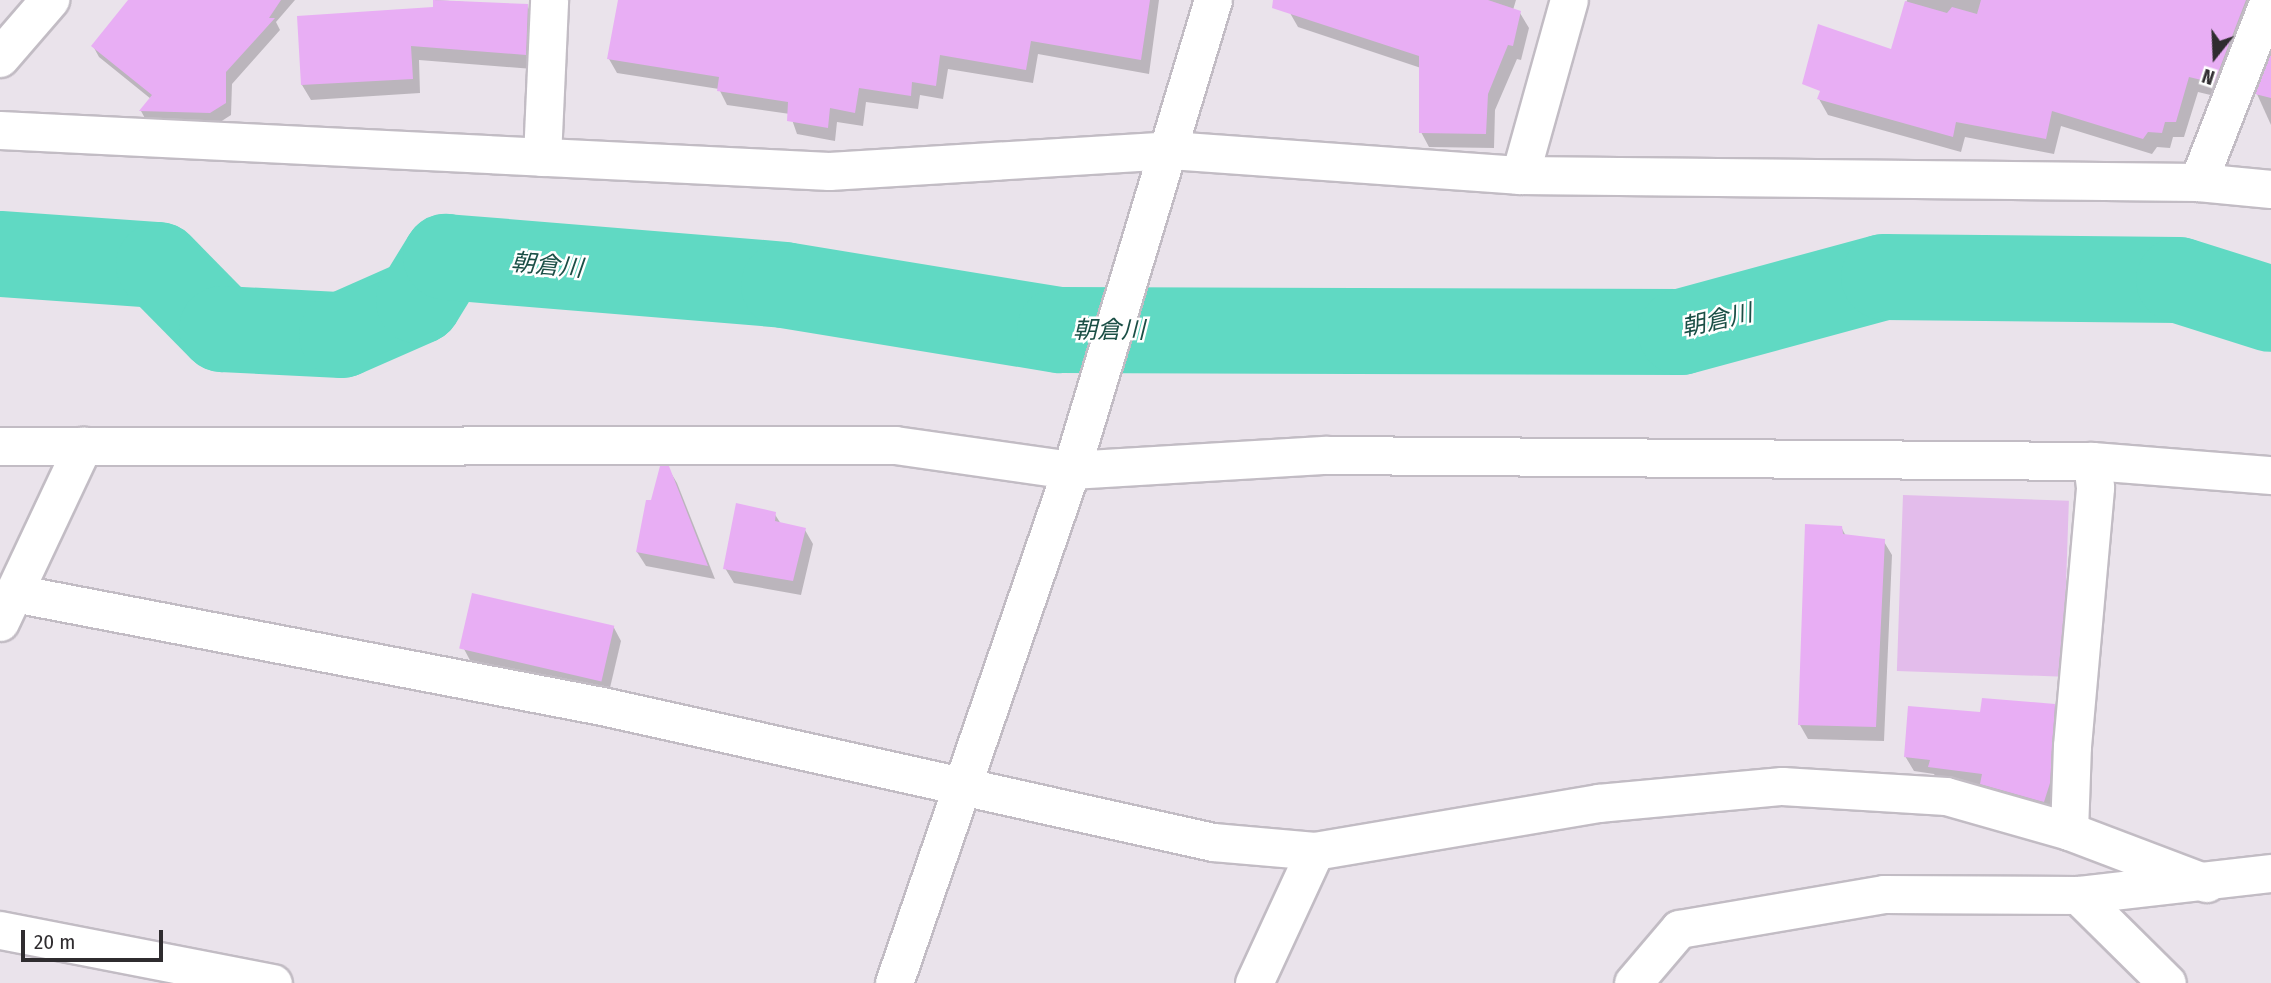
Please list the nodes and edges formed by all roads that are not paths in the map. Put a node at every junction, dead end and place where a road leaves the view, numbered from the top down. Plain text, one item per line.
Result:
1 (50, 0) edge
2 (549, 0) edge
3 (1213, 0) edge
4 (1569, 0) edge
5 (2269, 0) edge
6 (0, 58) edge
7 (0, 130) edge
8 (542, 157) junction
9 (1164, 166) junction
10 (1520, 175) junction
11 (2198, 182) junction
12 (2271, 188) edge
13 (0, 446) edge
14 (83, 446) junction
15 (2092, 461) junction
16 (1071, 470) junction
17 (2271, 475) edge
18 (7, 608) edge
19 (963, 784) junction
20 (2069, 831) junction
21 (1315, 851) junction
22 (2271, 873) edge
23 (2206, 883) junction
24 (2078, 895) junction
25 (0, 930) edge
26 (1652, 976) edge
27 (273, 983) edge
28 (894, 983) edge
29 (1254, 983) edge
30 (2167, 983) edge

1 - 6 main road
2 - 8 street
3 - 9 street
4 - 10 street
5 - 11 street
7 - 8 street
8 - 9 street
9 - 10 street
9 - 16 street
10 - 11 street
11 - 12 street
13 - 14 street
14 - 16 street
14 - 18 street
15 - 16 street
15 - 17 street
15 - 20 street
16 - 19 street
18 - 19 street
19 - 21 street
19 - 28 street
20 - 21 street
20 - 23 street
21 - 29 street
22 - 23 street
23 - 24 street
24 - 26 street
24 - 30 street
25 - 27 street

